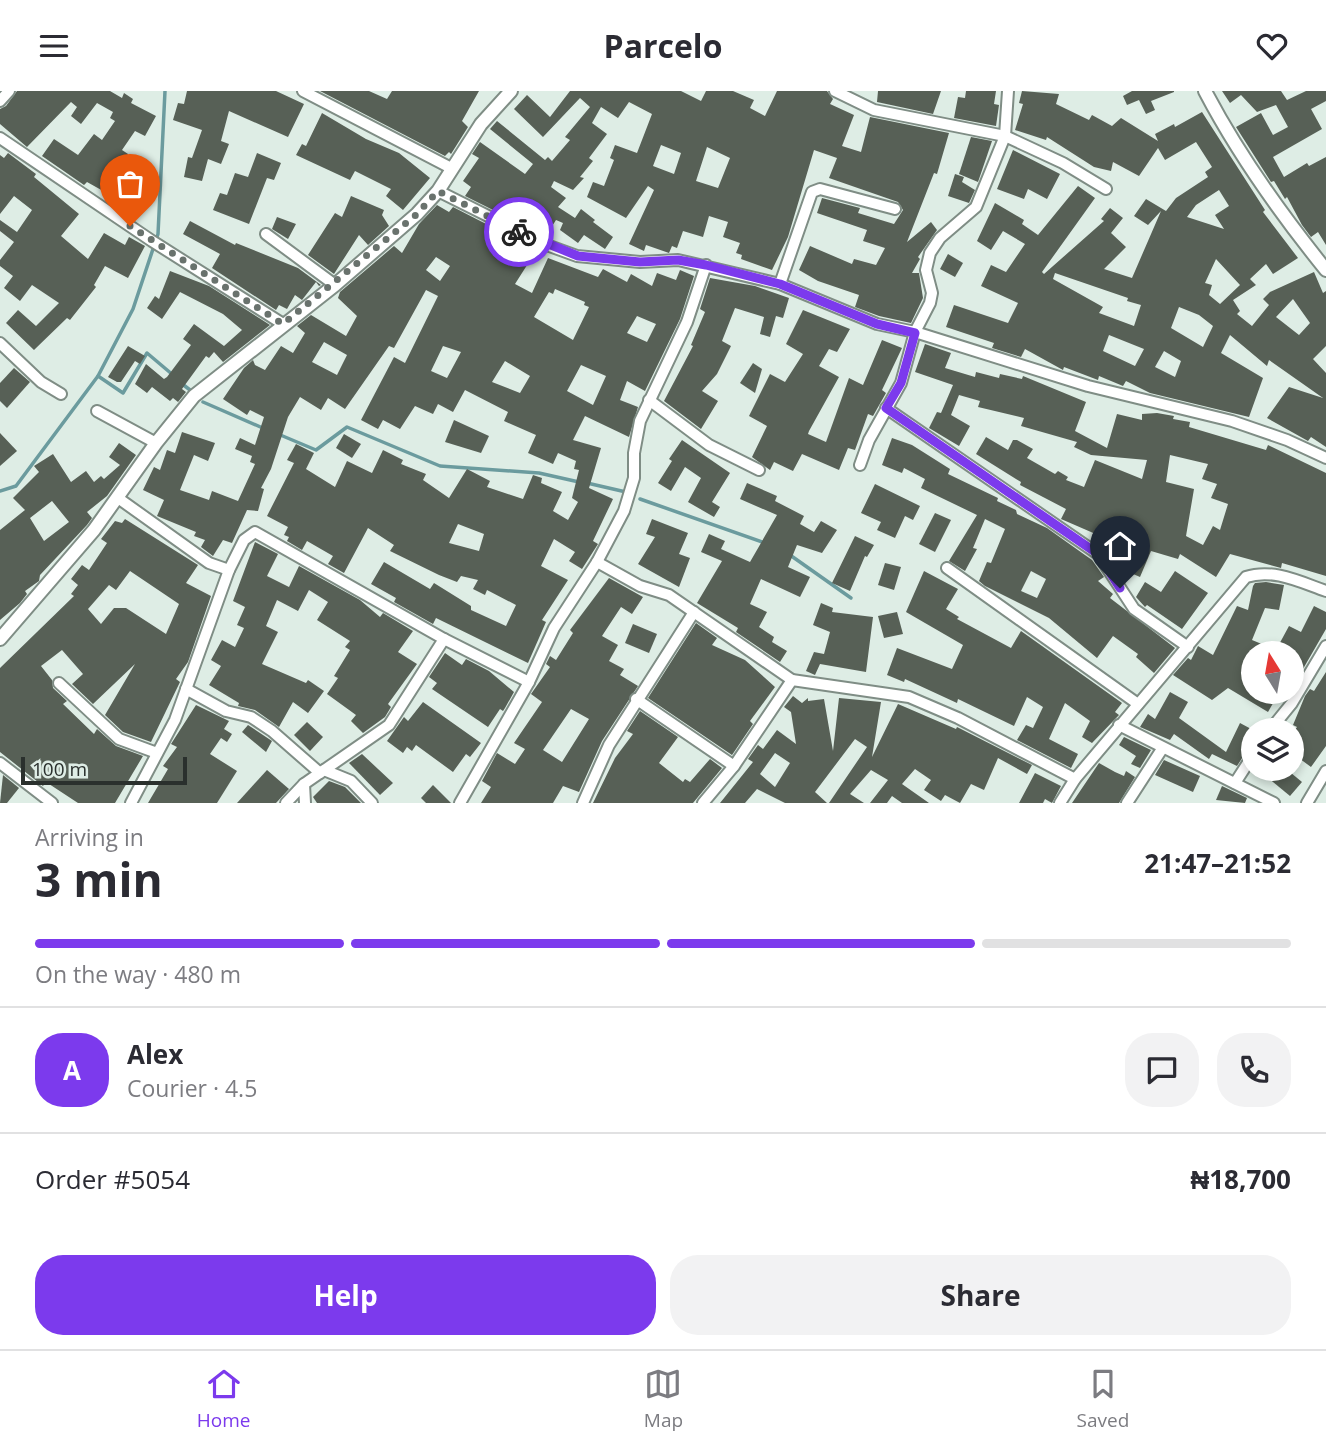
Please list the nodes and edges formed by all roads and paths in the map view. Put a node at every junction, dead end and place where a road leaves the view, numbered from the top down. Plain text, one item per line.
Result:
1 (9, 91) edge
2 (303, 91) edge
3 (511, 91) edge
4 (835, 91) edge
5 (1009, 91) edge
6 (1205, 91) edge
7 (0, 101) edge
8 (1004, 136) junction
9 (0, 138) edge
10 (451, 168) junction
11 (1106, 189) dead end
12 (438, 191) junction
13 (895, 209) dead end
14 (266, 234) dead end
15 (706, 265) junction
16 (1326, 270) edge
17 (780, 284) junction
18 (335, 285) junction
19 (283, 324) junction
20 (915, 333) junction
21 (0, 343) edge
22 (61, 394) dead end
23 (649, 400) junction
24 (886, 408) junction
25 (97, 411) dead end
26 (156, 443) junction
27 (1326, 459) edge
28 (860, 465) dead end
29 (759, 471) dead end
30 (118, 498) junction
31 (597, 562) junction
32 (947, 568) dead end
33 (229, 570) junction
34 (1326, 590) edge
35 (694, 612) junction
36 (0, 639) edge
37 (444, 639) junction
38 (1326, 646) edge
39 (1188, 647) junction
40 (792, 680) junction
41 (529, 682) junction
42 (59, 683) dead end
43 (186, 689) junction
44 (636, 699) junction
45 (1138, 704) junction
46 (1280, 718) edge
47 (1119, 725) junction
48 (1162, 749) junction
49 (157, 753) junction
50 (341, 758) junction
51 (0, 763) edge
52 (734, 766) junction
53 (322, 771) junction
54 (1326, 771) edge
55 (1241, 774) edge
56 (343, 777) junction
57 (1075, 779) junction
58 (1235, 783) junction
59 (304, 785) junction
60 (1260, 800) edge
61 (52, 803) edge
62 (131, 803) edge
63 (286, 803) edge
64 (305, 803) edge
65 (372, 803) edge
66 (460, 803) edge
67 (583, 803) edge
68 (703, 803) edge
69 (1060, 803) edge
70 (1127, 803) edge
71 (1274, 803) edge
72 (1307, 803) edge

1 - 7 street
2 - 10 street
3 - 10 street
4 - 8 street
5 - 8 street
6 - 16 street
8 - 11 street
8 - 20 street
9 - 19 street
10 - 12 street
12 - 15 street
12 - 18 street
13 - 17 street
14 - 18 street
15 - 17 street
15 - 23 street
17 - 20 street
18 - 19 street
19 - 26 street
20 - 24 street
20 - 27 street
21 - 22 street
23 - 29 street
23 - 31 street
24 - 28 street
24 - 39 street
25 - 26 street
26 - 30 street
30 - 33 street
30 - 36 street
31 - 35 street
31 - 41 street
32 - 45 street
33 - 37 street
33 - 43 street
34 - 39 street
35 - 40 street
35 - 44 street
37 - 41 street
37 - 50 street
38 - 46 street
39 - 45 street
40 - 52 street
40 - 57 street
41 - 66 street
42 - 49 street
43 - 49 street
43 - 53 street
44 - 52 street
44 - 67 street
45 - 47 street
47 - 48 street
47 - 57 street
48 - 58 street
48 - 70 street
49 - 62 street
50 - 53 street
50 - 56 street
51 - 61 street
52 - 68 street
53 - 56 street
53 - 59 street
54 - 72 street
55 - 58 street
56 - 65 street
57 - 69 street
58 - 60 street
59 - 63 street
59 - 64 street
60 - 71 street

